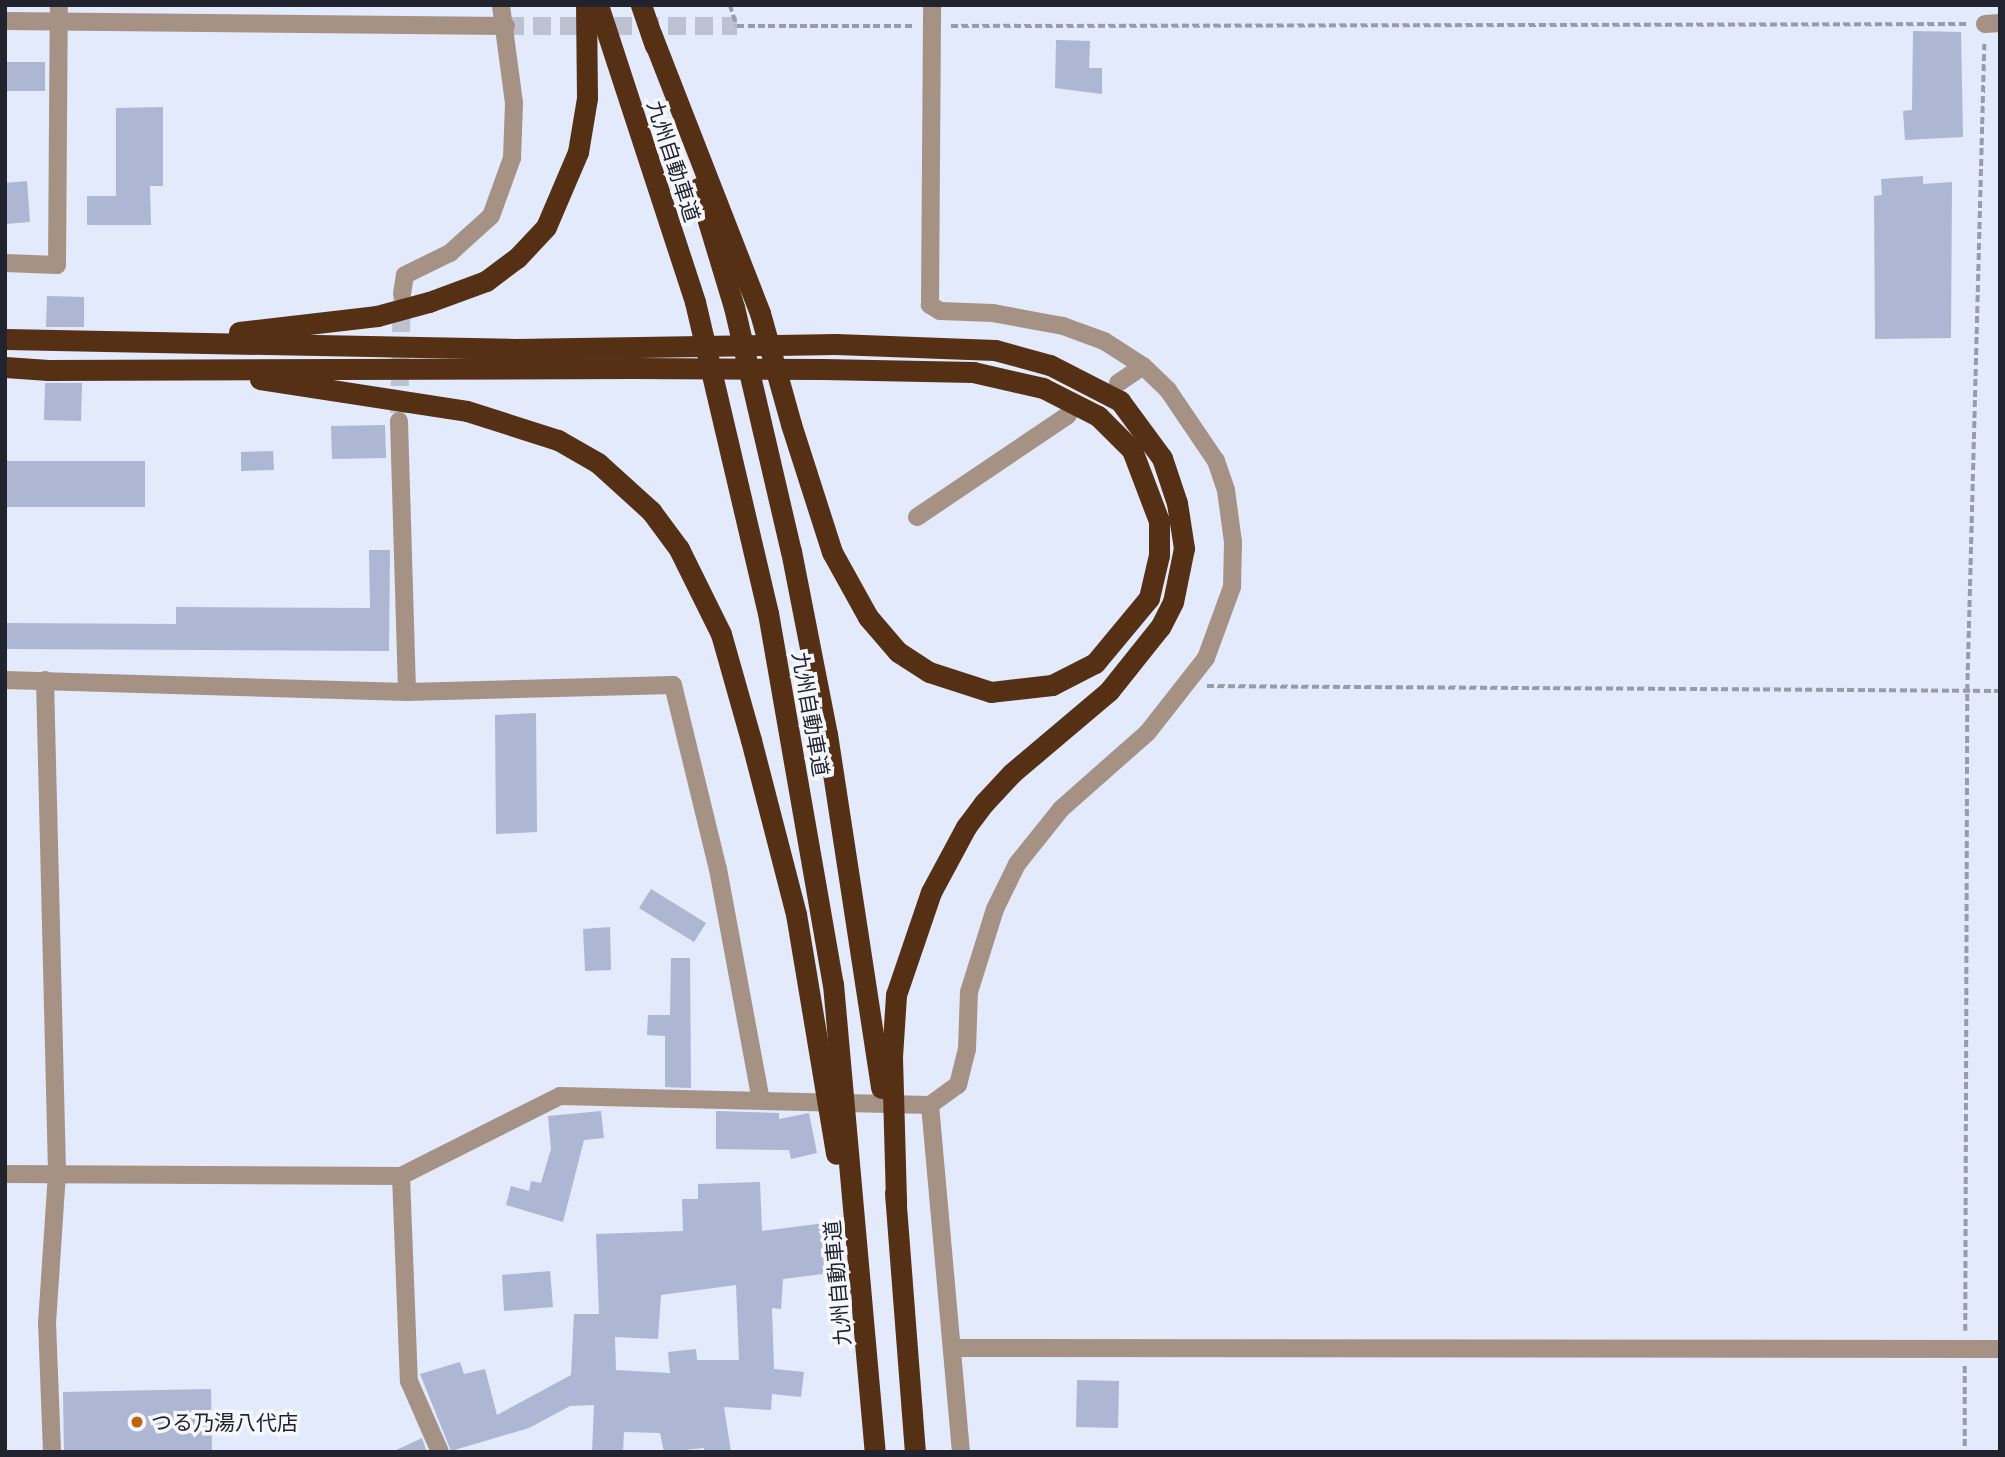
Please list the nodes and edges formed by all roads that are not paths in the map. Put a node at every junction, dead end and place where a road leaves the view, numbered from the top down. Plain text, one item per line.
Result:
1 (501, 5) edge
2 (586, 5) edge
3 (598, 5) edge
4 (641, 5) edge
5 (932, 5) edge
6 (59, 13) edge
7 (5, 21) edge
8 (506, 26) junction
9 (651, 34) junction
10 (5, 263) edge
11 (402, 295) tunnel mouth
12 (5, 339) edge
13 (178, 341) junction
14 (1143, 366) junction
15 (5, 367) edge
16 (204, 369) junction
17 (1118, 383) dead end
18 (1068, 415) dead end
19 (399, 421) tunnel mouth
20 (918, 517) dead end
21 (5, 680) edge
22 (45, 680) junction
23 (407, 692) junction
24 (885, 1058) junction
25 (831, 1065) junction
26 (761, 1100) junction
27 (930, 1105) junction
28 (5, 1174) edge
29 (57, 1174) junction
30 (401, 1176) junction
31 (954, 1348) junction
32 (2000, 1349) edge
33 (52, 1452) edge
34 (440, 1452) edge
35 (875, 1452) edge
36 (915, 1452) edge
37 (961, 1452) edge

1 - 8 street
2 - 13 highway
3 - 25 highway, 九州自動車道
4 - 9 highway, 九州自動車道
5 - 14 street
6 - 7 street
6 - 8 street
6 - 10 street
8 - 11 street
9 - 16 highway
9 - 24 highway, 九州自動車道
12 - 13 highway
13 - 24 highway
14 - 17 street
14 - 27 street
15 - 16 highway
16 - 25 highway
18 - 20 street
19 - 23 street
21 - 22 street
22 - 23 street
22 - 29 street
23 - 26 street
24 - 36 highway, 九州自動車道
25 - 35 highway, 九州自動車道
26 - 27 street
26 - 30 street
27 - 31 street
28 - 29 street
29 - 30 street
29 - 33 street
30 - 34 street
31 - 32 street
31 - 37 street

